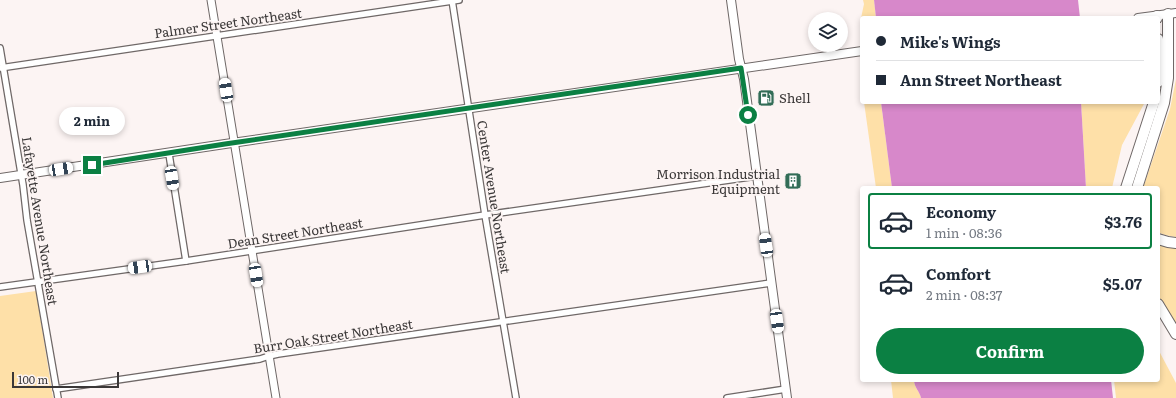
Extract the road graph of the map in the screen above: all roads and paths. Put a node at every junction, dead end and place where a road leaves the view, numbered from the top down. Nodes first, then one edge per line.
1 (211, 0) edge
2 (455, 0) edge
3 (731, 0) edge
4 (1172, 14) edge
5 (1160, 16) edge
6 (218, 36) junction
7 (0, 48) edge
8 (860, 51) edge
9 (2, 68) edge
10 (741, 68) junction
11 (1153, 104) edge
12 (469, 109) junction
13 (235, 143) junction
14 (168, 154) junction
15 (21, 175) junction
16 (757, 176) junction
17 (0, 178) edge
18 (1127, 186) edge
19 (1138, 186) edge
20 (485, 215) junction
21 (1160, 240) edge
22 (1176, 243) edge
23 (252, 250) junction
24 (186, 260) junction
25 (38, 281) junction
26 (771, 283) junction
27 (0, 287) edge
28 (1160, 307) edge
29 (503, 321) junction
30 (1176, 334) edge
31 (269, 356) junction
32 (56, 389) junction
33 (787, 394) edge
34 (58, 398) edge
35 (276, 398) edge
36 (516, 398) edge
37 (727, 398) edge

1 - 6 street
2 - 6 street, Palmer Street Northeast
2 - 12 street, Center Avenue Northeast
3 - 10 main road
4 - 5 main road
4 - 19 highway
6 - 9 street, Palmer Street Northeast
6 - 13 street
7 - 9 street, Lafayette Avenue Northeast
8 - 10 main road
9 - 15 street, Lafayette Avenue Northeast
10 - 12 main road
10 - 16 main road
11 - 18 highway
12 - 13 main road
12 - 20 street, Center Avenue Northeast
13 - 14 main road
13 - 23 street
14 - 15 main road
14 - 24 street
15 - 17 main road
15 - 25 street, Lafayette Avenue Northeast
16 - 20 street, Dean Street Northeast
16 - 26 main road
20 - 23 street, Dean Street Northeast
20 - 29 street, Center Avenue Northeast
21 - 22 highway
23 - 24 street, Dean Street Northeast
23 - 31 street
24 - 25 street, Dean Street Northeast
25 - 27 street, Dean Street Northeast
25 - 32 street, Lafayette Avenue Northeast
26 - 29 street, Burr Oak Street Northeast
26 - 33 main road
28 - 30 highway
29 - 31 street, Burr Oak Street Northeast
29 - 36 street, Center Avenue Northeast
31 - 32 street, Burr Oak Street Northeast
31 - 35 street
32 - 34 street, Lafayette Avenue Northeast
33 - 37 street

